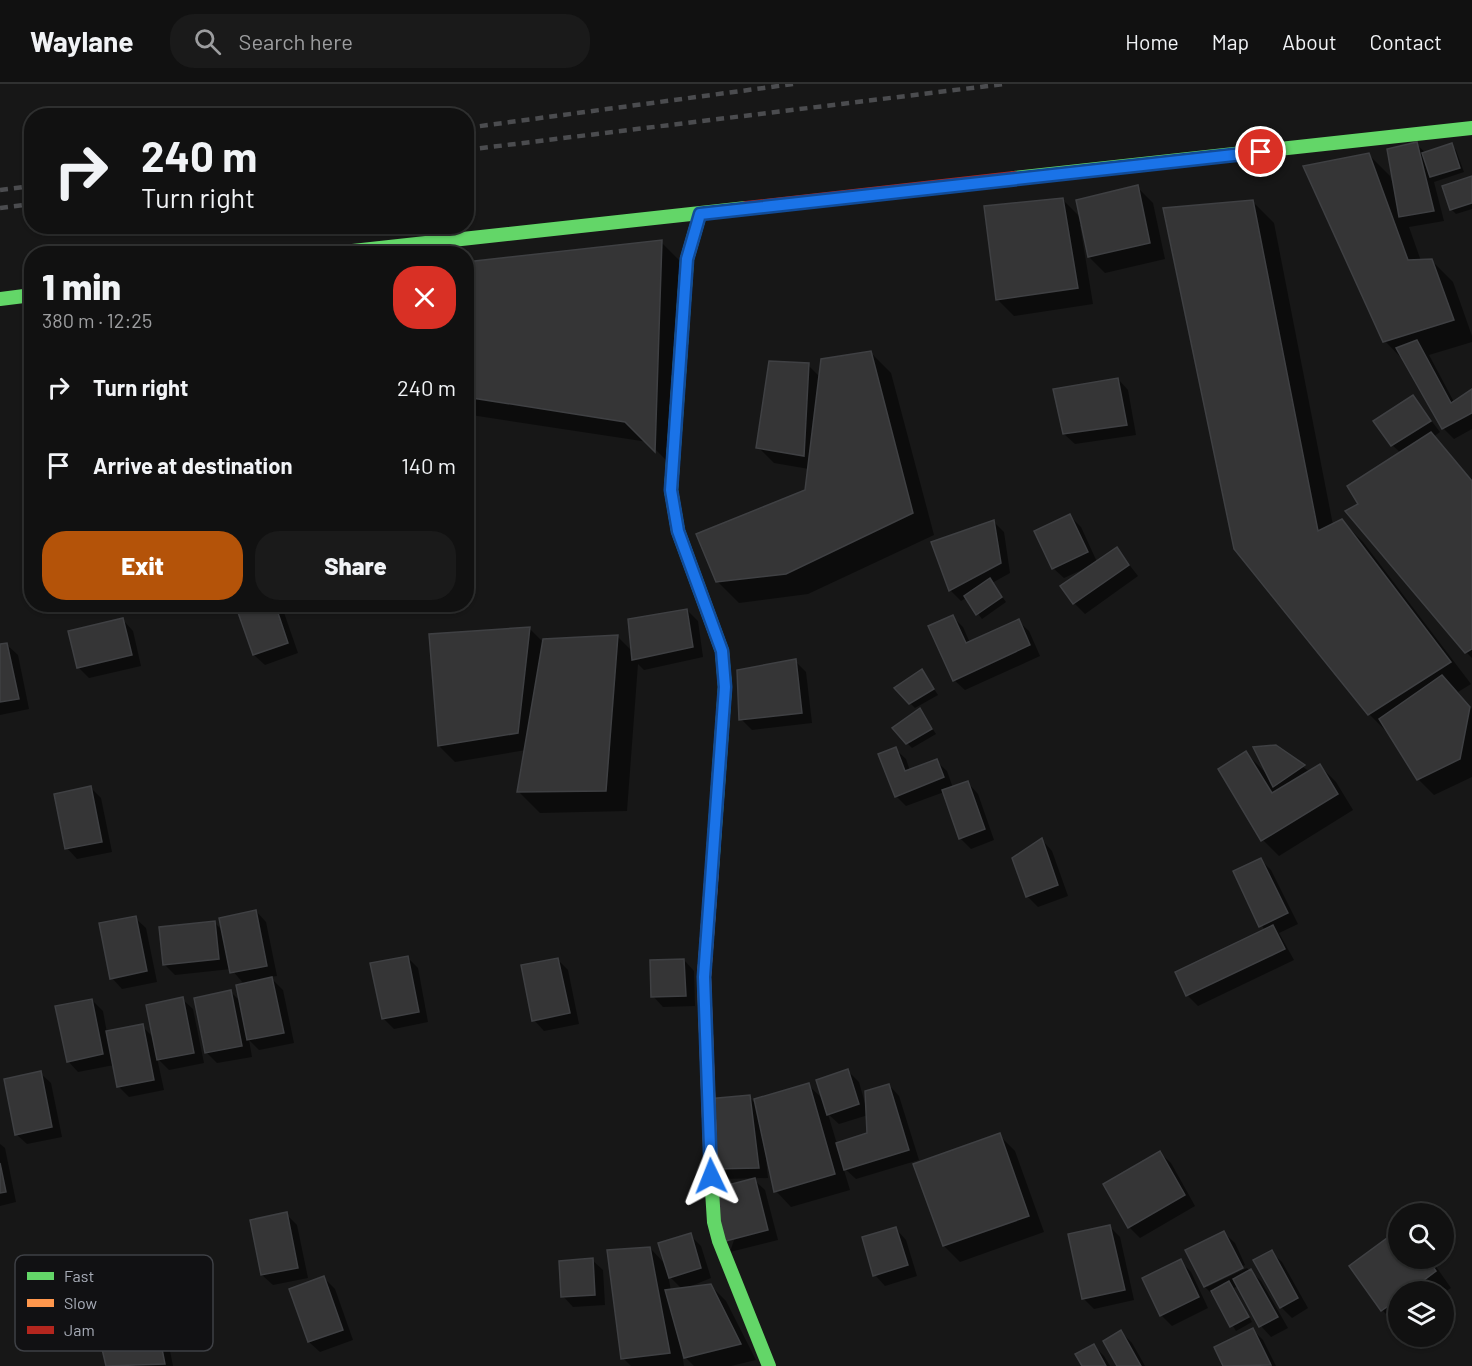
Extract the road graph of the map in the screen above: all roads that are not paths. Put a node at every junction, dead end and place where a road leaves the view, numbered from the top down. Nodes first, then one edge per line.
1 (1472, 128) edge
2 (700, 214) junction
3 (400, 246) edge
4 (24, 296) edge
5 (0, 299) edge
6 (770, 1366) edge

1 - 2 street
2 - 3 street
2 - 6 street
4 - 5 street

